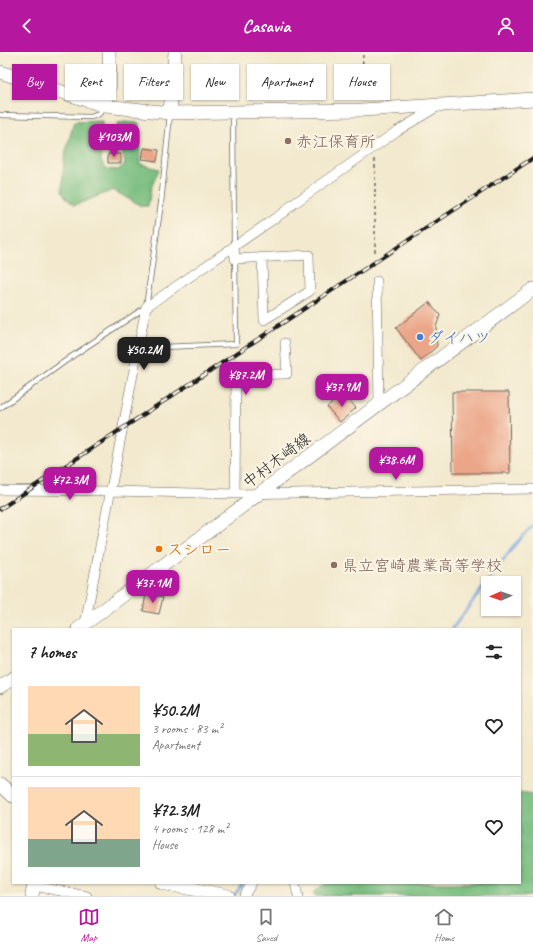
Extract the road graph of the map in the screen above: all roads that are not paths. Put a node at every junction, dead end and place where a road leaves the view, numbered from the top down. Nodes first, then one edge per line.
1 (108, 52) edge
2 (175, 52) edge
3 (0, 72) edge
4 (533, 99) edge
5 (105, 106) junction
6 (439, 106) junction
7 (233, 112) junction
8 (170, 113) junction
9 (0, 115) edge
10 (234, 247) junction
11 (262, 257) junction
12 (234, 259) junction
13 (377, 281) dead end
14 (533, 289) edge
15 (146, 307) junction
16 (285, 343) dead end
17 (138, 348) junction
18 (379, 404) junction
19 (0, 408) edge
20 (533, 489) edge
21 (0, 490) edge
22 (111, 491) junction
23 (235, 494) junction
24 (259, 494) junction
25 (82, 627) edge
26 (12, 679) edge
27 (0, 687) edge
28 (0, 784) edge
29 (12, 795) edge
30 (164, 884) edge
31 (251, 884) edge
32 (296, 884) edge
33 (33, 888) edge
34 (180, 891) edge
35 (87, 896) edge
36 (228, 896) edge
37 (244, 896) edge
38 (298, 896) edge

1 - 5 main road
2 - 8 main road
3 - 5 main road
4 - 6 main road
5 - 8 main road
5 - 9 lane
6 - 7 main road
6 - 10 street
7 - 8 main road
7 - 10 lane
8 - 15 lane
10 - 12 street
10 - 15 street
11 - 11 street
11 - 12 street
12 - 17 lane
13 - 18 street
14 - 18 main road, 中村木崎線
15 - 17 street
15 - 19 lane
16 - 23 street
17 - 22 street
18 - 24 main road, 中村木崎線
20 - 24 street
21 - 22 street
22 - 23 street
22 - 25 street
23 - 24 street
24 - 25 main road, 中村木崎線
26 - 27 main road
28 - 29 main road
30 - 34 main road
31 - 37 street
32 - 38 street
33 - 35 street
34 - 36 main road

